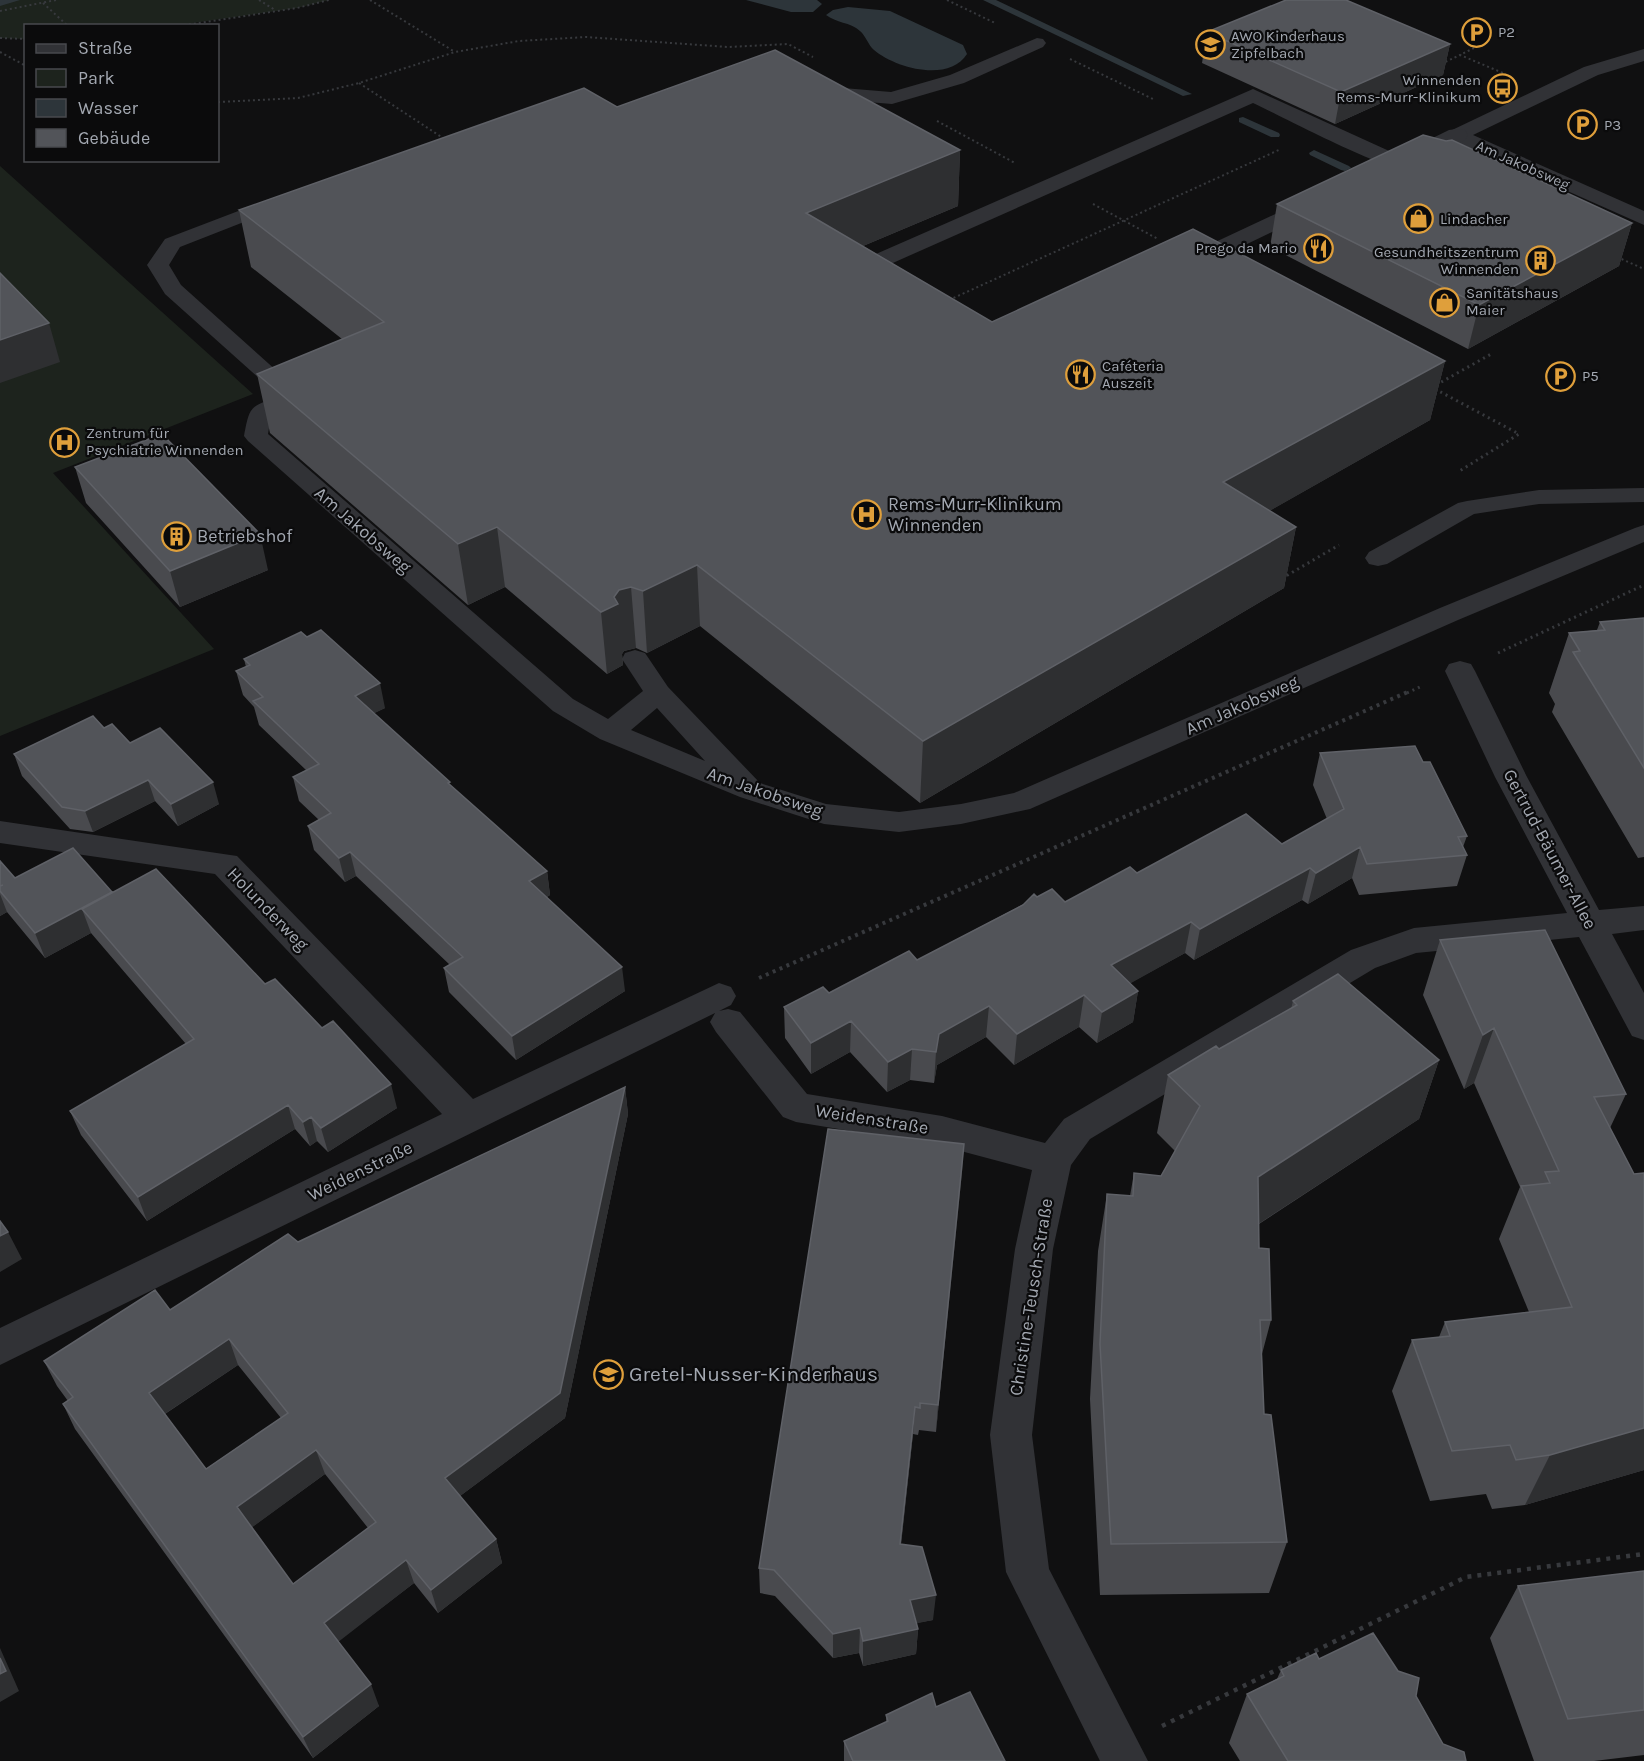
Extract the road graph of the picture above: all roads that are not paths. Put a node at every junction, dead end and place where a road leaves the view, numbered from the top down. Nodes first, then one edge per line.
1 (1037, 43) dead end
2 (1644, 55) edge
3 (801, 91) edge
4 (1457, 135) junction
5 (1398, 163) junction
6 (1437, 174) edge
7 (1369, 176) edge
8 (1331, 195) edge
9 (292, 197) edge
10 (1644, 219) edge
11 (1163, 275) edge
12 (918, 314) edge
13 (1644, 495) edge
14 (1644, 533) edge
15 (1378, 558) dead end
16 (635, 659) dead end
17 (1460, 671) road end
18 (658, 693) junction
19 (609, 732) junction
20 (750, 790) junction
21 (0, 832) edge
22 (1644, 918) edge
23 (1590, 924) junction
24 (1644, 1026) edge
25 (468, 1118) junction
26 (1053, 1160) junction
27 (0, 1347) edge
28 (1121, 1754) edge

1 - 3 lane
2 - 4 lane, Am Jakobsweg
4 - 5 street
4 - 10 lane, Am Jakobsweg
5 - 6 street
5 - 7 street
5 - 12 street
8 - 11 street
9 - 19 lane, Am Jakobsweg
13 - 15 lane
14 - 20 lane, Am Jakobsweg
16 - 18 lane
17 - 23 street, Gertrud-Bäumer-Allee
18 - 19 lane
18 - 20 lane
19 - 20 lane, Am Jakobsweg
21 - 25 street, Holunderweg
22 - 23 street, Christine-Teusch-Straße
23 - 24 street, Gertrud-Bäumer-Allee
23 - 26 street, Christine-Teusch-Straße
25 - 26 street, Weidenstraße
25 - 27 street, Weidenstraße
26 - 28 street, Christine-Teusch-Straße

